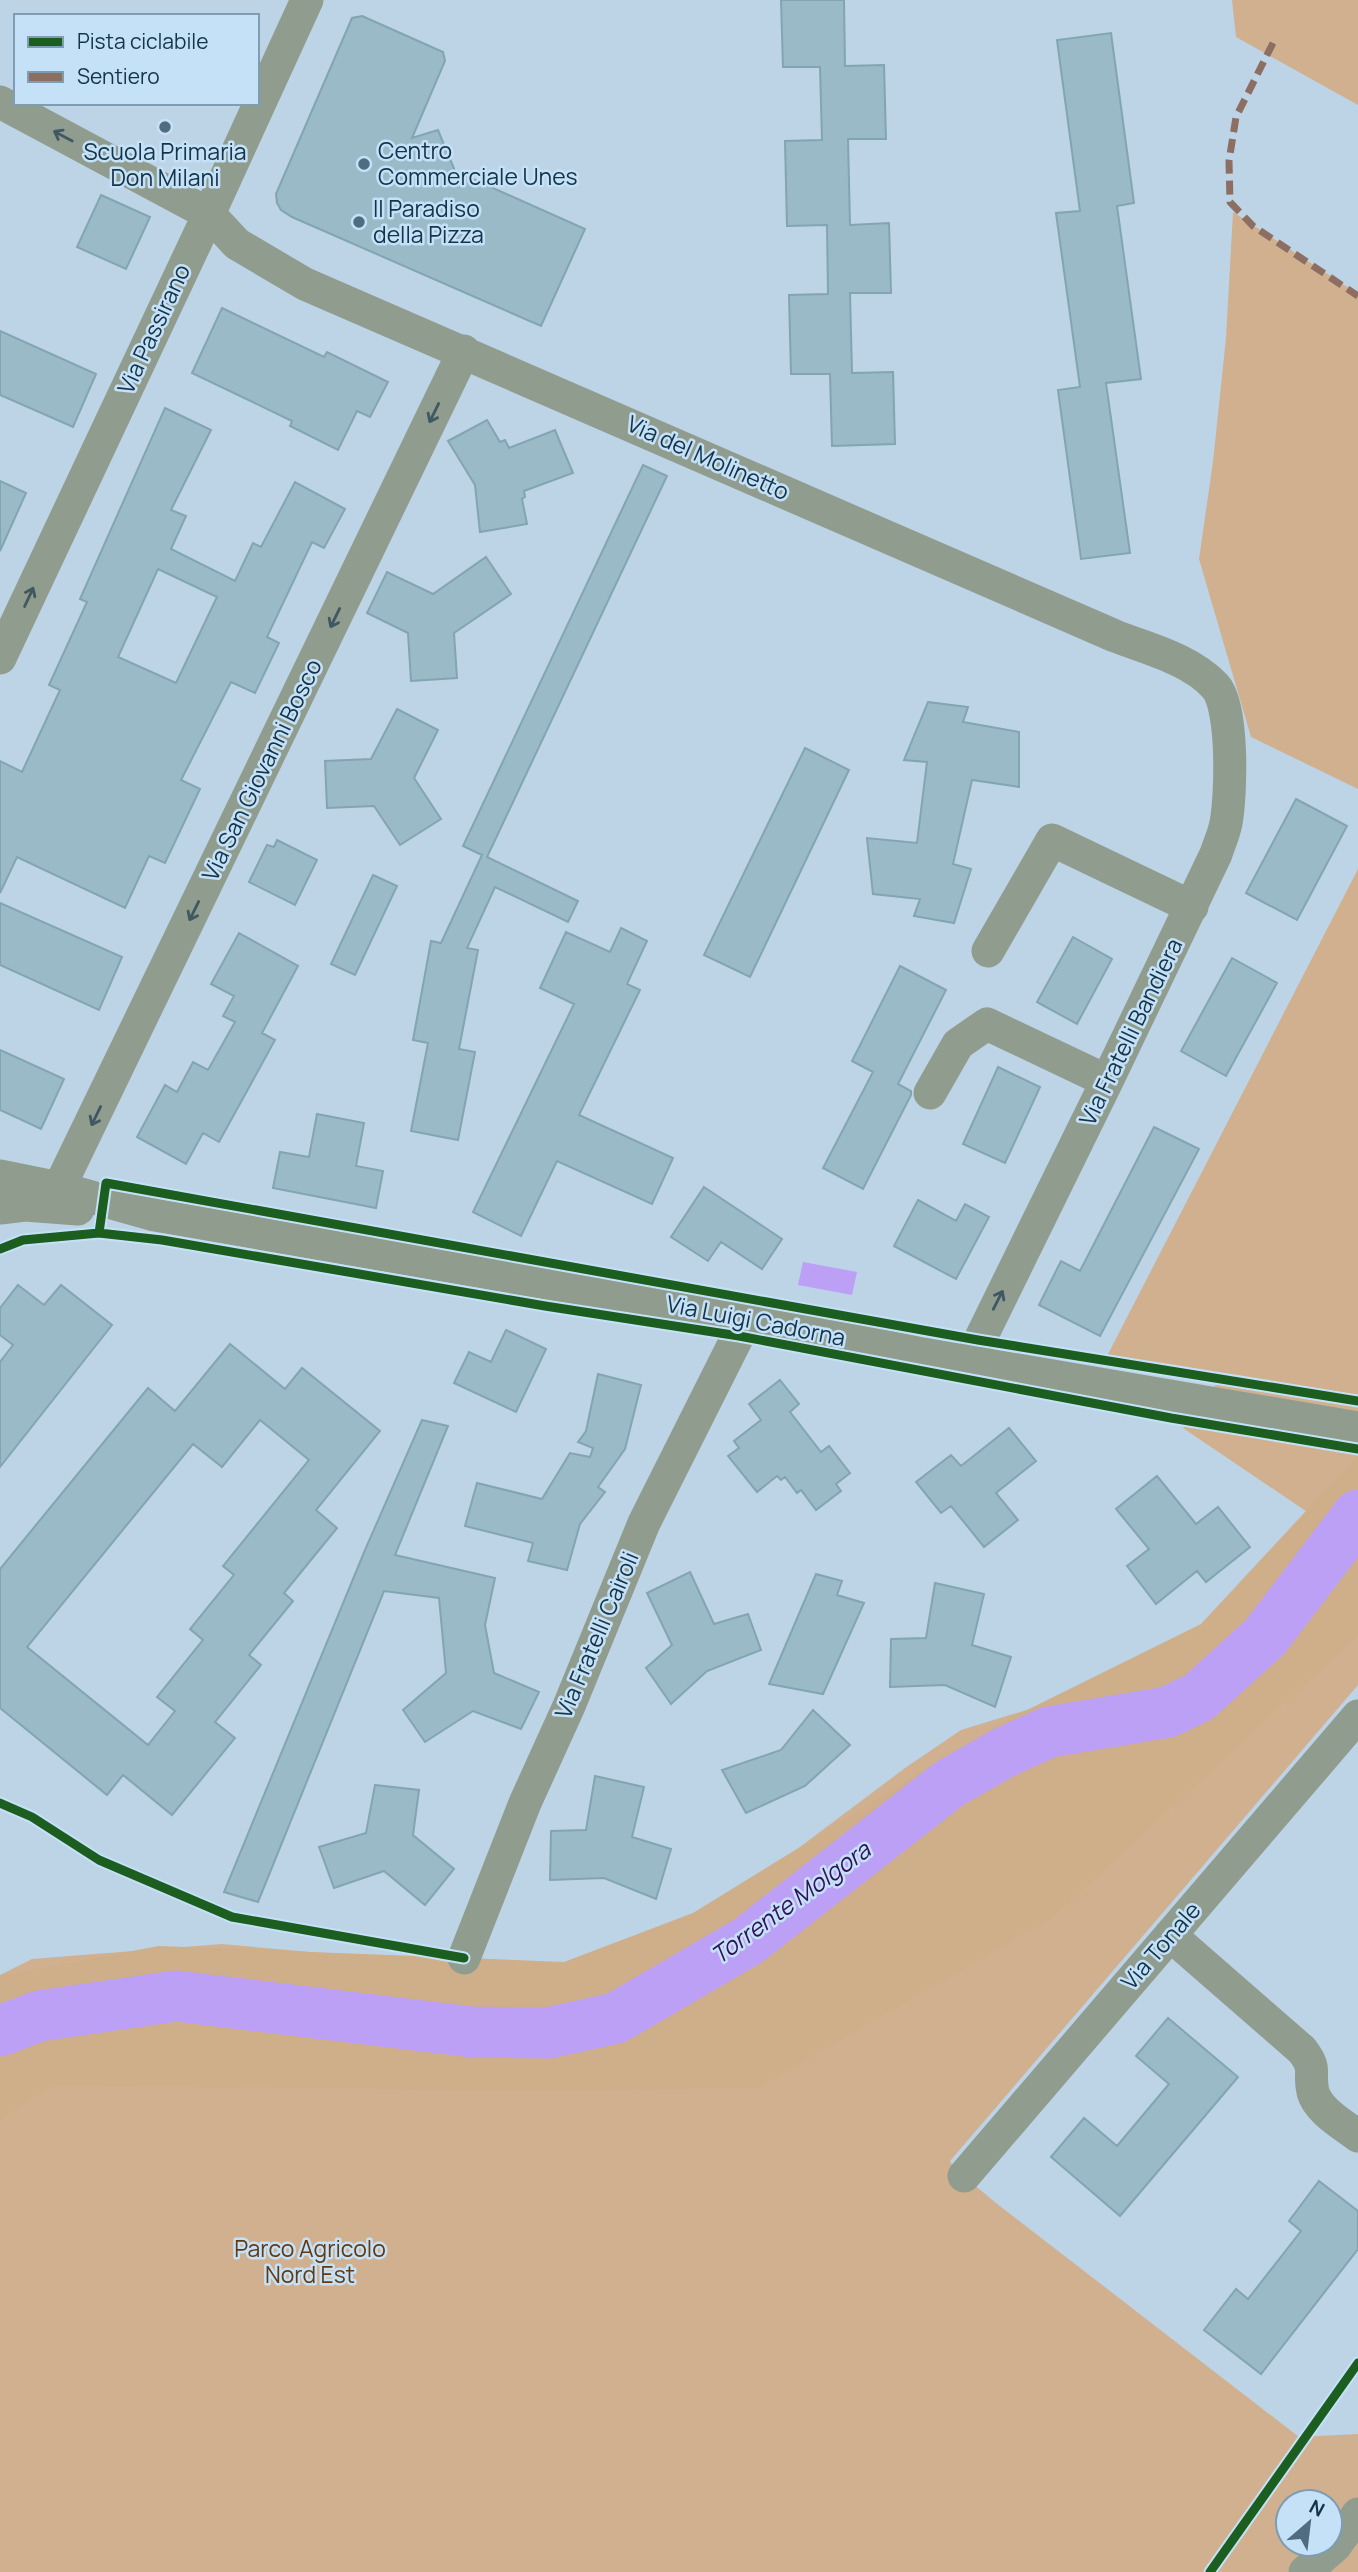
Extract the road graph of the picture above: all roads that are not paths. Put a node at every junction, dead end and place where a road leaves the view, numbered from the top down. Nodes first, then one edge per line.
1 (307, 0) edge
2 (0, 102) edge
3 (259, 105) edge
4 (259, 105) edge
5 (209, 214) junction
6 (464, 351) junction
7 (0, 658) edge
8 (1217, 688) joint
9 (1192, 907) junction
10 (988, 951) dead end
11 (1107, 1081) junction
12 (930, 1093) dead end
13 (0, 1176) edge
14 (60, 1188) junction
15 (0, 1208) edge
16 (155, 1215) junction
17 (747, 1318) junction
18 (968, 1362) junction
19 (1358, 1427) edge
20 (1358, 1716) edge
21 (1170, 1935) junction
22 (464, 1958) dead end
23 (1358, 2136) edge
24 (964, 2176) dead end
25 (1358, 2514) edge
26 (1305, 2572) edge

1 - 4 street, Via Passirano
5 -> 2 street, Via del Molinetto
3 - 5 street, Via Passirano
5 - 6 street, Via del Molinetto
7 -> 5 street, Via Passirano
6 - 8 street, Via del Molinetto
6 -> 14 street, Via San Giovanni Bosco
8 - 9 street, Via Fratelli Bandiera
9 - 10 street
9 - 11 street, Via Fratelli Bandiera
11 - 12 street
18 -> 11 street, Via Fratelli Bandiera
13 - 14 street, Via Luigi Cadorna
14 - 16 street, Via Luigi Cadorna
15 - 16 street, Via Luigi Cadorna
16 - 17 street, Via Luigi Cadorna
17 - 18 street, Via Luigi Cadorna
17 - 22 street, Via Fratelli Cairoli
18 - 19 street, Via Luigi Cadorna
20 - 21 street, Via Tonale
21 - 23 street
21 - 24 street, Via Tonale
25 - 26 street

